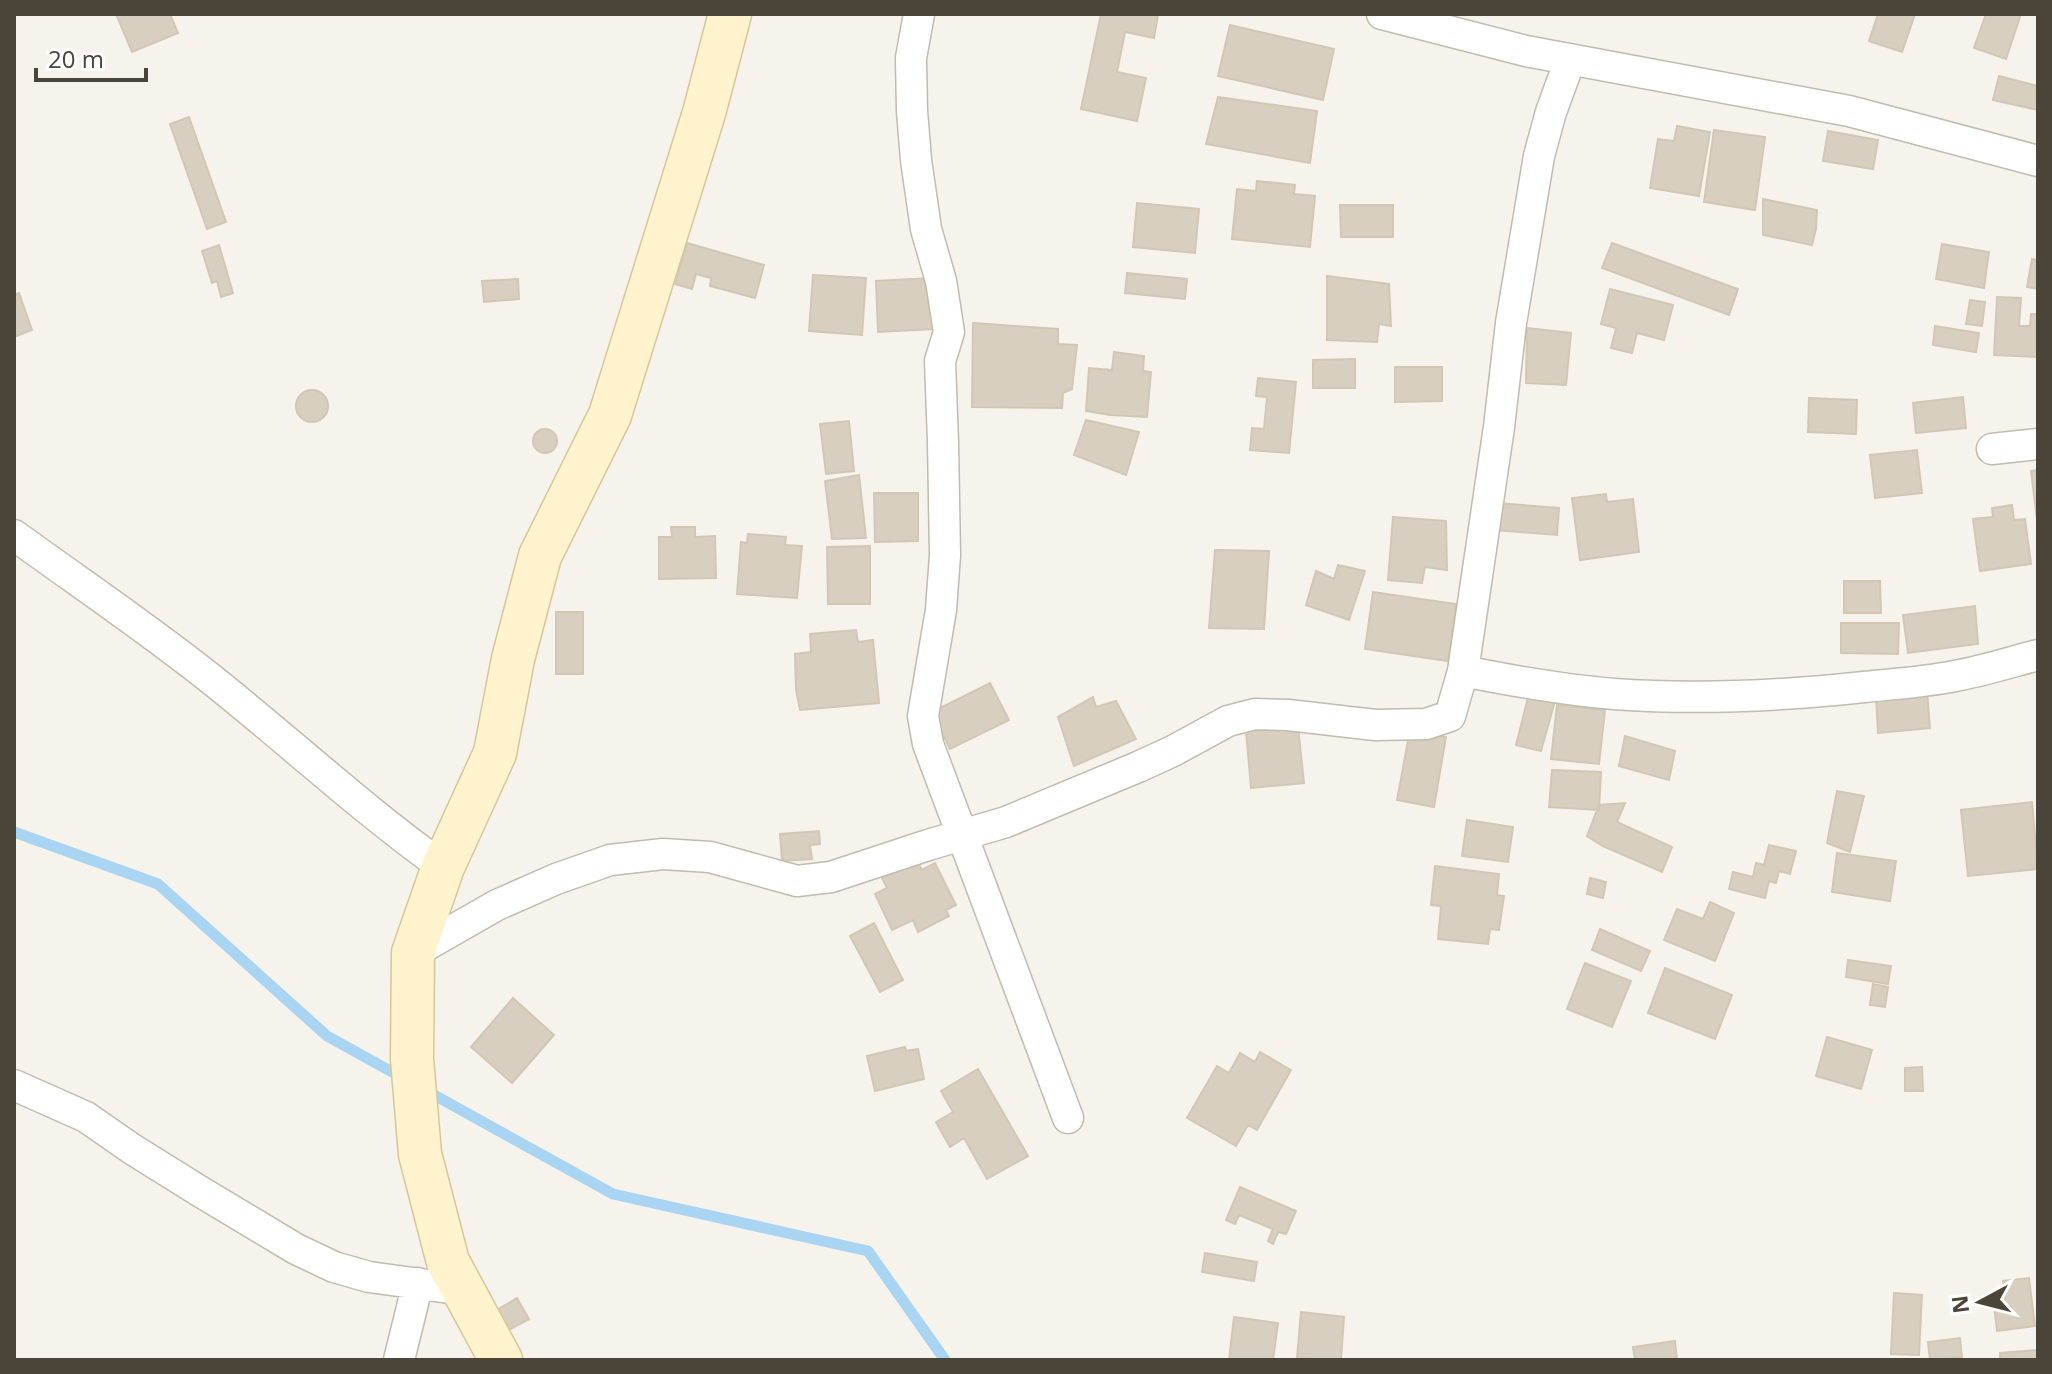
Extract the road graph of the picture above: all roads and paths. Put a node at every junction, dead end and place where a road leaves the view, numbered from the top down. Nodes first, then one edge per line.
1 (730, 14) edge
2 (919, 14) edge
3 (1382, 14) edge
4 (1570, 60) junction
5 (2038, 161) edge
6 (2038, 444) edge
7 (1992, 449) dead end
8 (14, 535) edge
9 (2038, 655) edge
10 (1463, 671) junction
11 (962, 834) junction
12 (443, 867) junction
13 (413, 953) junction
14 (14, 1085) edge
15 (1068, 1118) dead end
16 (418, 1283) junction
17 (464, 1290) junction
18 (399, 1360) edge
19 (501, 1360) edge

1 - 12 street
2 - 11 street
3 - 4 street
4 - 5 street
4 - 10 street
6 - 7 street
8 - 12 street
9 - 10 street
10 - 11 street
11 - 13 street
11 - 15 street
12 - 13 street
13 - 17 street
14 - 16 street
16 - 17 street
16 - 18 street
17 - 19 street

